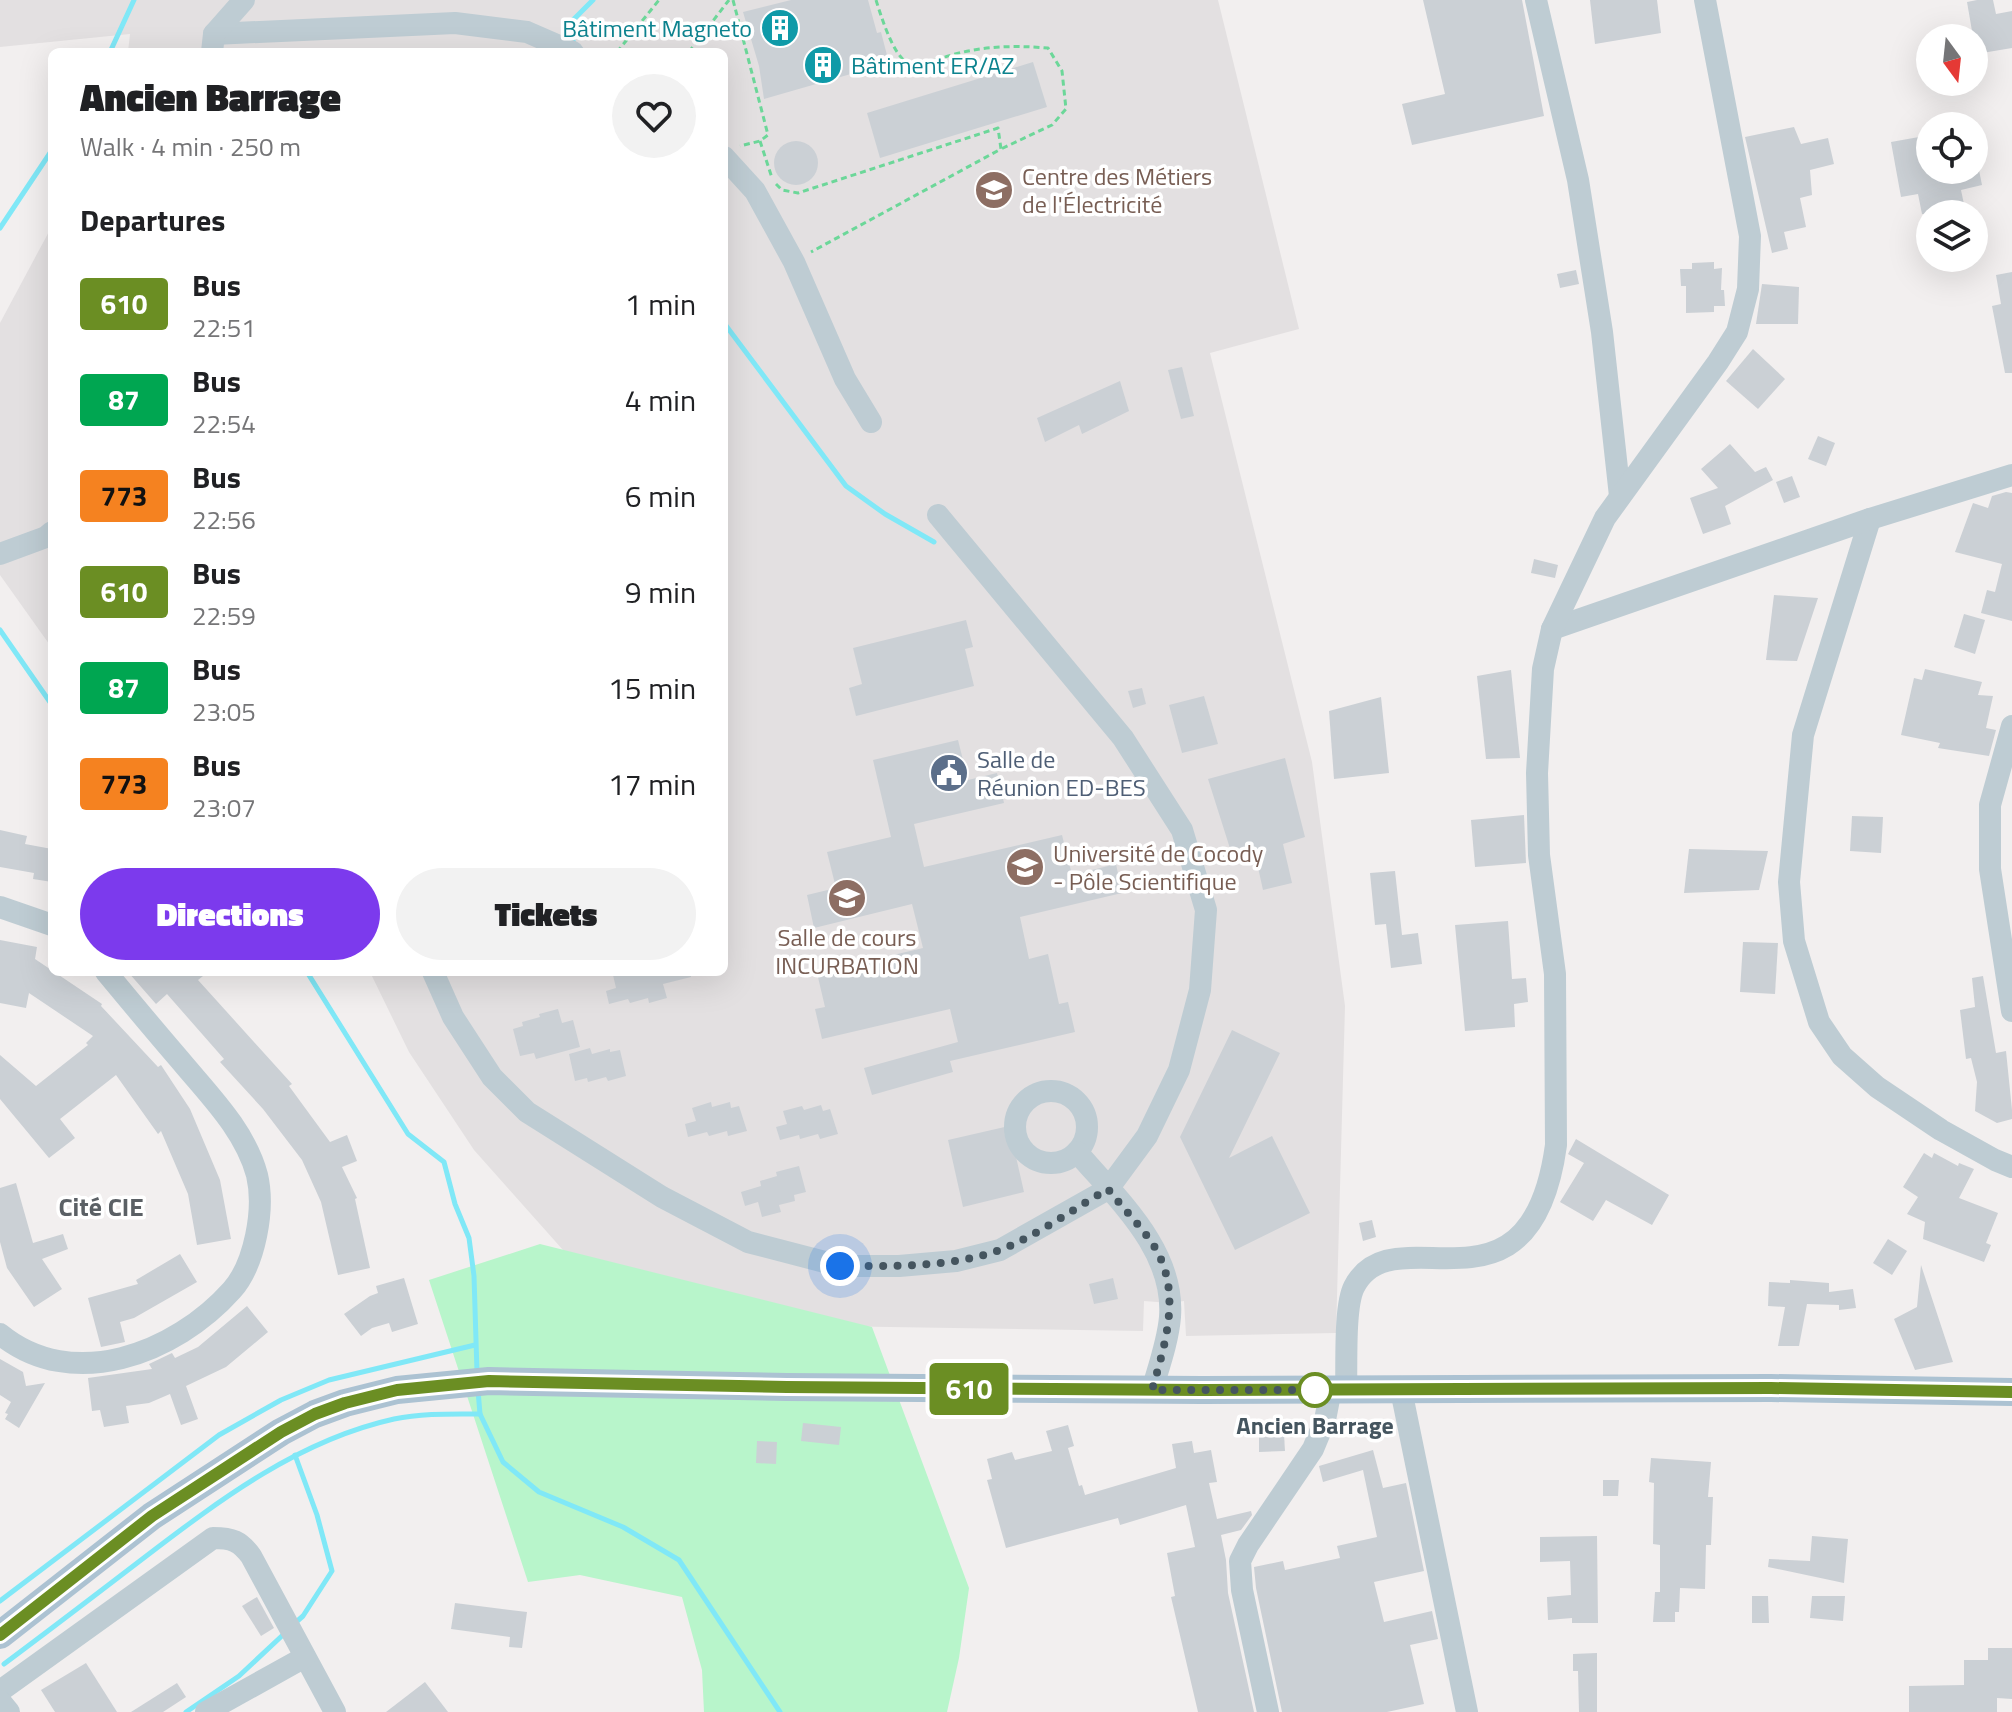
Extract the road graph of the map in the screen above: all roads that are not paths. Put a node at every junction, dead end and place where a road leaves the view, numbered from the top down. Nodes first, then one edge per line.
1 (244, 0) edge
2 (1536, 0) edge
3 (1705, 0) edge
4 (213, 43) edge
5 (564, 48) edge
6 (728, 161) edge
7 (871, 422) dead end
8 (2012, 475) edge
9 (1620, 496) junction
10 (938, 515) dead end
11 (1870, 519) junction
12 (48, 539) edge
13 (0, 554) edge
14 (1552, 629) junction
15 (2012, 726) edge
16 (2003, 893) edge
17 (0, 907) edge
18 (48, 923) edge
19 (109, 976) edge
20 (435, 976) edge
21 (2012, 1011) edge
22 (1077, 1152) dead end
23 (2012, 1167) edge
24 (1108, 1189) junction
25 (0, 1334) edge
26 (1152, 1390) junction
27 (1339, 1390) junction
28 (1401, 1390) junction
29 (2012, 1392) edge
30 (0, 1635) edge
31 (305, 1657) junction
32 (0, 1691) edge
33 (0, 1701) edge
34 (9, 1712) edge
35 (206, 1712) edge
36 (335, 1712) edge
37 (1268, 1712) edge
38 (1467, 1712) edge

1 - 4 street
2 - 9 street
3 - 9 street
4 - 5 street
6 - 7 street
8 - 11 street
9 - 14 street
10 - 24 street
11 - 14 street
11 - 23 street
12 - 13 street
14 - 27 street
15 - 16 street
16 - 21 street
17 - 18 street
19 - 25 street
20 - 24 street
22 - 24 street
24 - 26 street
26 - 27 main road
26 - 30 main road
27 - 28 main road
27 - 37 street
28 - 29 main road
28 - 38 street
31 - 32 street
31 - 35 street
31 - 36 street
33 - 34 street

